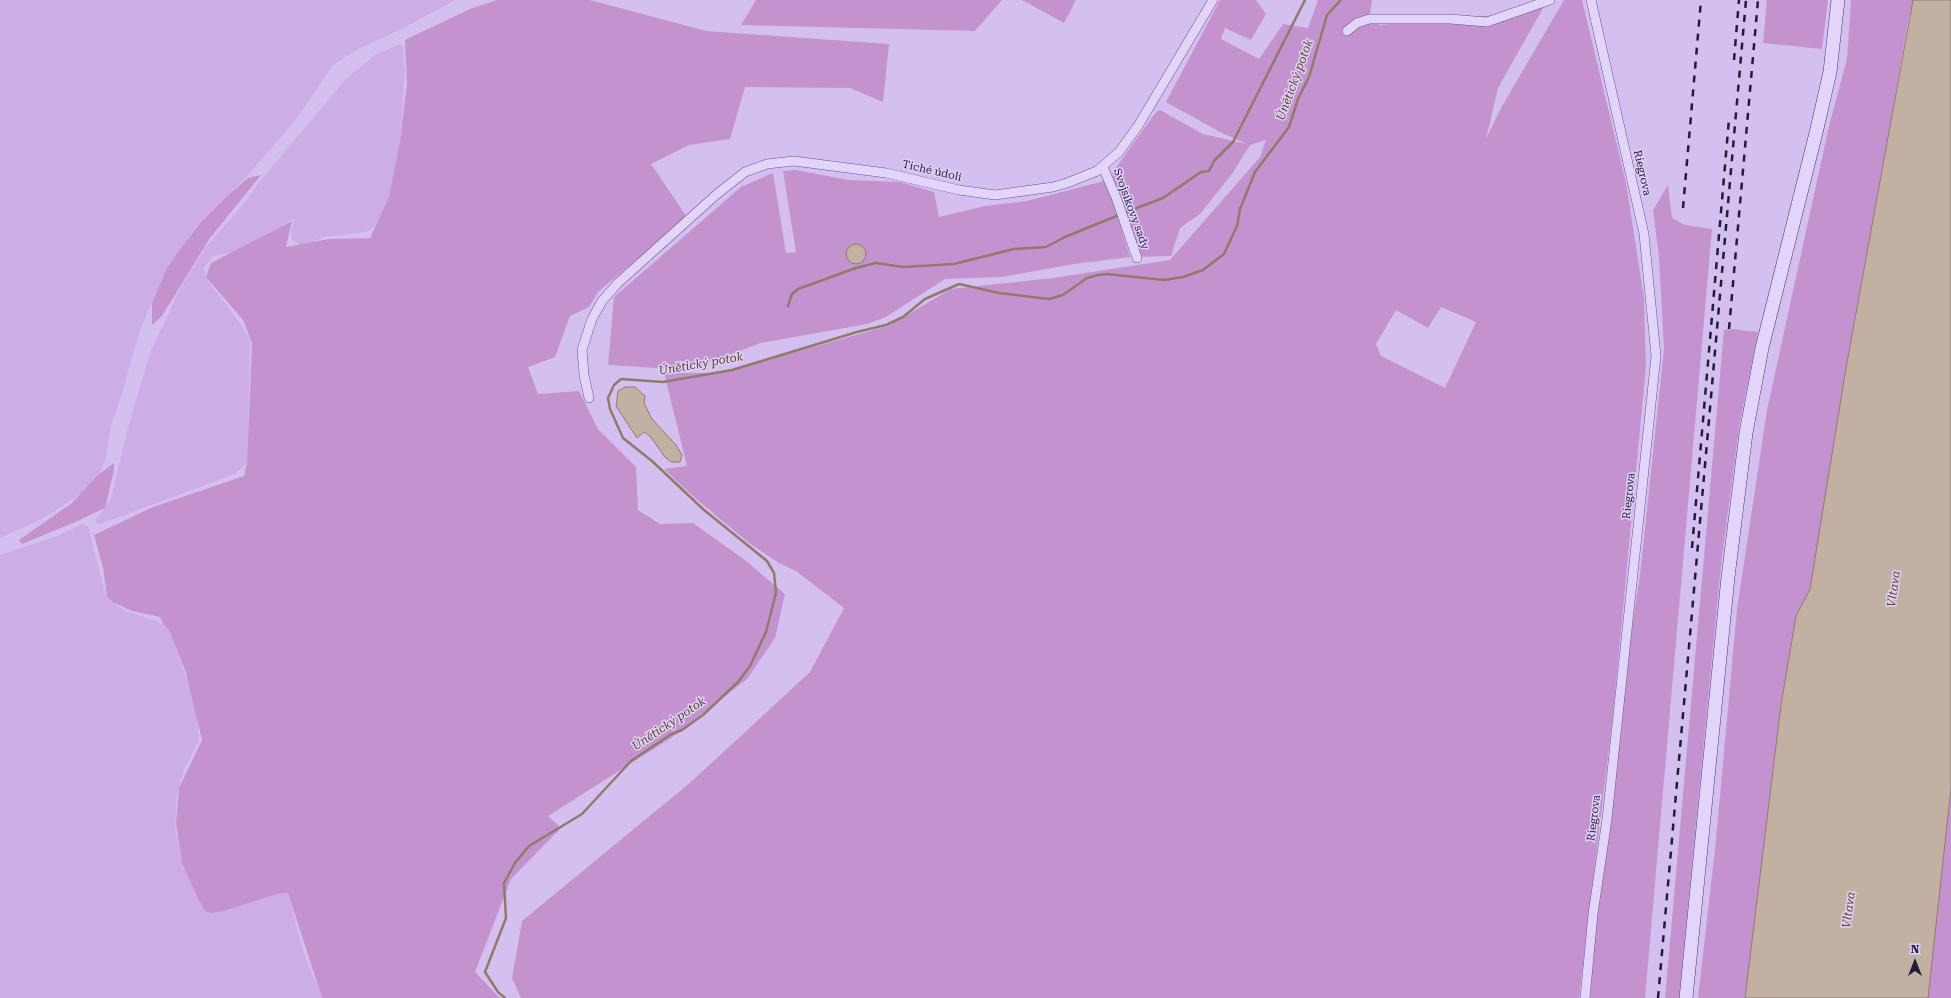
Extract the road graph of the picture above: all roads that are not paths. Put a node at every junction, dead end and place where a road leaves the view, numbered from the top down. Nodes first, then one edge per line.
1 (1213, 0) edge
2 (1550, 0) edge
3 (1591, 0) edge
4 (1838, 0) edge
5 (1347, 31) dead end
6 (1103, 167) junction
7 (1137, 258) dead end
8 (589, 398) dead end
9 (1585, 998) edge
10 (1686, 998) edge

1 - 6 street, Tiché údolí
2 - 5 street
3 - 9 street, Riegrova
4 - 10 main road
6 - 7 street, Svojsíkovy sady
6 - 8 street, Tiché údolí

